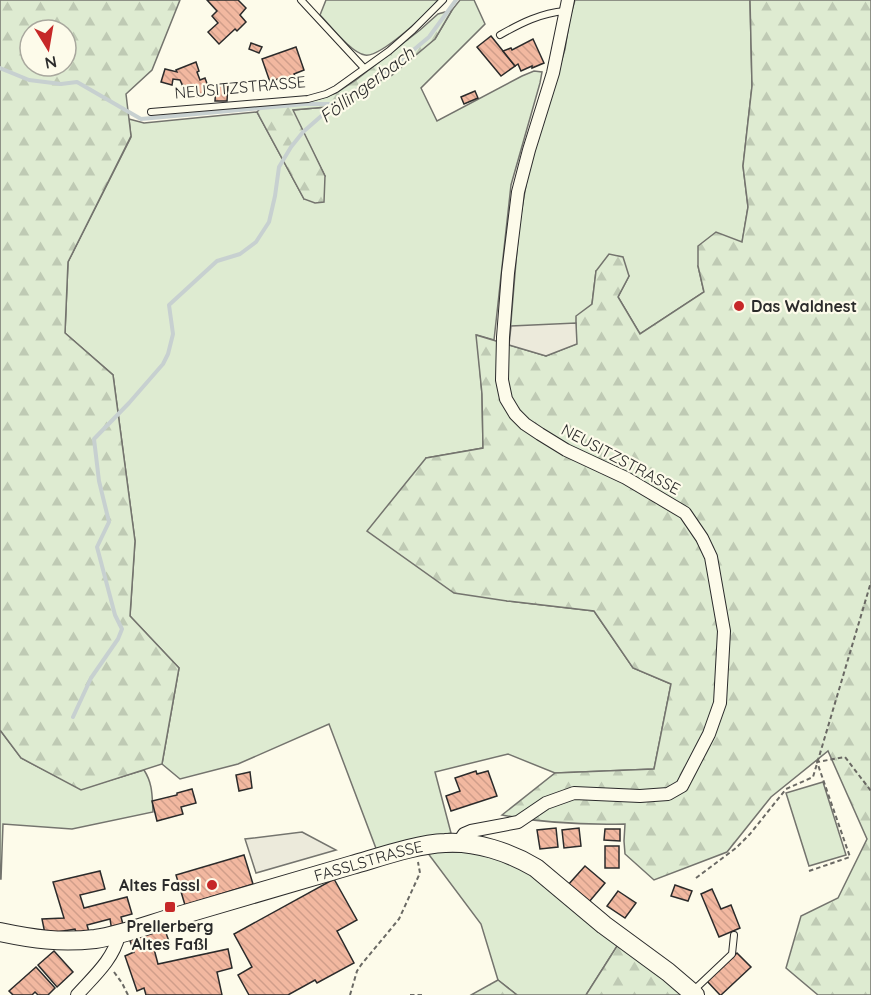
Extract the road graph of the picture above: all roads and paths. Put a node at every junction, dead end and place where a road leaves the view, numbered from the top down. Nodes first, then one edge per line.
1 (301, 0) edge
2 (442, 0) edge
3 (567, 5) edge
4 (500, 35) dead end
5 (364, 68) junction
6 (151, 112) dead end
7 (871, 582) edge
8 (817, 762) junction
9 (871, 791) edge
10 (458, 843) junction
11 (415, 848) junction
12 (809, 871) dead end
13 (696, 878) dead end
14 (0, 932) edge
15 (118, 934) junction
16 (734, 935) dead end
17 (106, 963) junction
18 (693, 994) edge
19 (77, 995) edge
20 (128, 995) edge
21 (350, 995) edge
22 (410, 995) edge
23 (425, 995) edge

1 - 5 lane
2 - 5 lane, NEUSITZSTRASSE
3 - 4 lane
3 - 10 street, NEUSITZSTRASSE
5 - 6 lane, NEUSITZSTRASSE
7 - 8 path
8 - 9 path
8 - 12 path
8 - 13 path
10 - 11 street, FASSLSTRASSE
10 - 18 street, FASSLSTRASSE
11 - 15 street, FASSLSTRASSE
11 - 21 path
14 - 15 street, FASSLSTRASSE
15 - 17 street
16 - 18 lane
17 - 19 street
17 - 20 path
22 - 23 path

